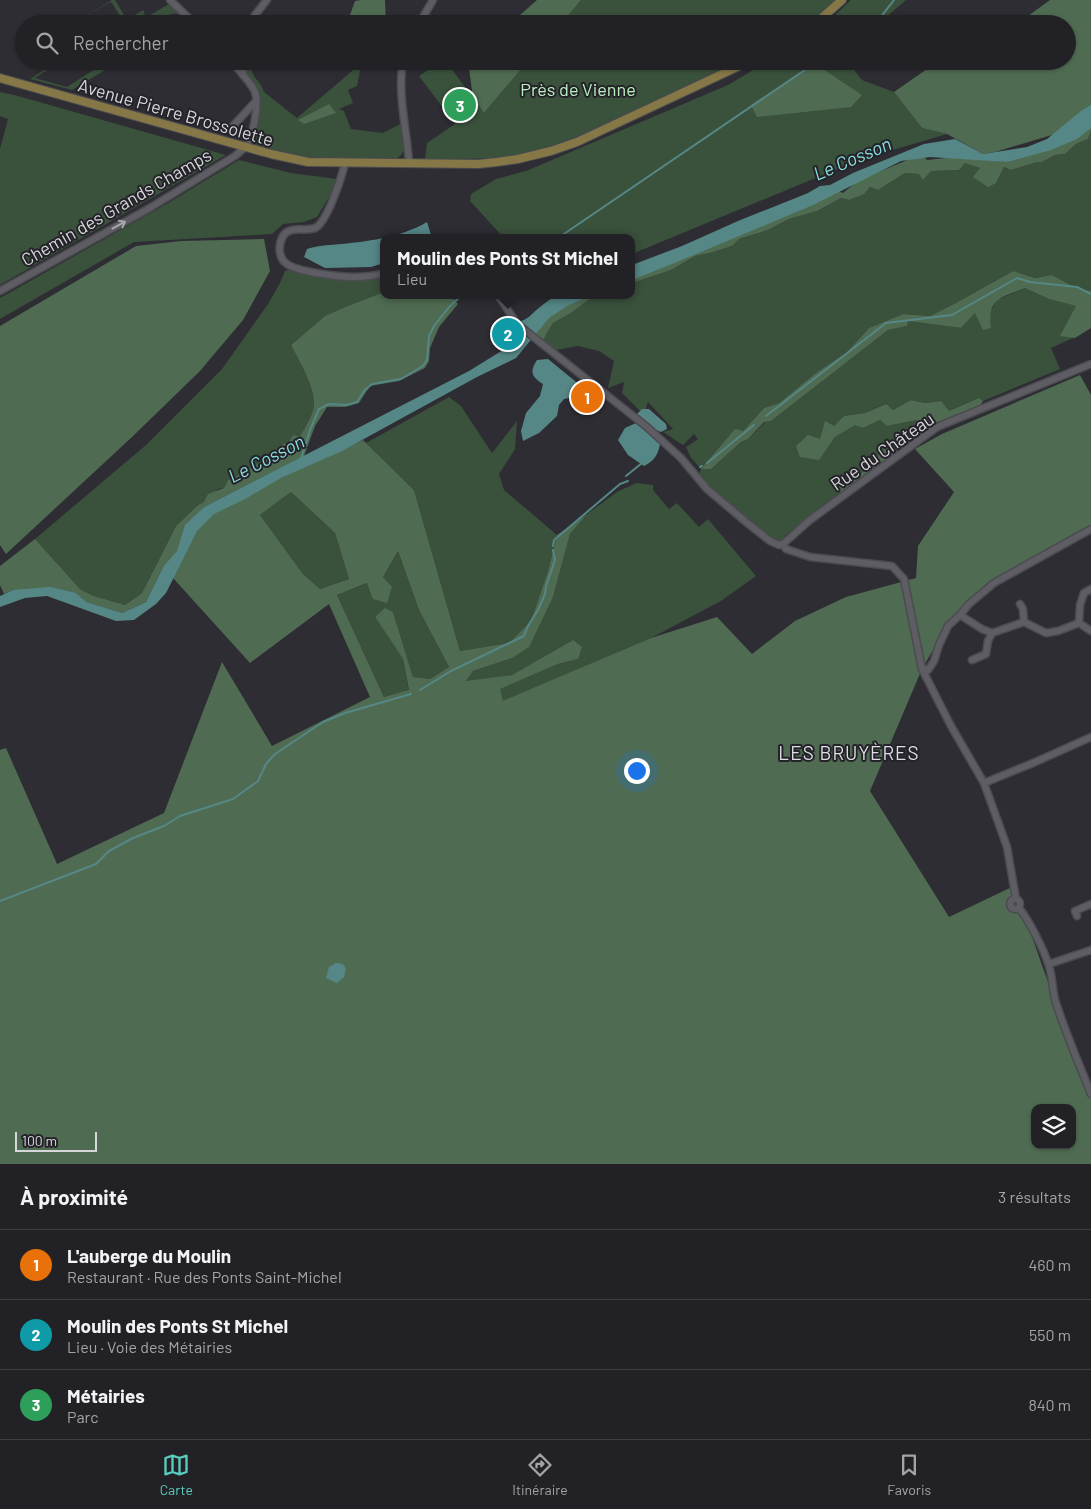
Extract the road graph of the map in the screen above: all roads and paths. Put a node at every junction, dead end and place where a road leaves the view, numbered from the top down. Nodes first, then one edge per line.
1 (170, 0) edge
2 (267, 0) edge
3 (433, 0) edge
4 (842, 0) edge
5 (185, 15) edge
6 (255, 15) edge
7 (424, 15) edge
8 (825, 15) edge
9 (239, 70) edge
10 (243, 70) edge
11 (402, 70) edge
12 (731, 70) edge
13 (243, 75) junction
14 (0, 78) edge
15 (256, 101) junction
16 (232, 127) dead end
17 (245, 147) junction
18 (345, 163) junction
19 (409, 163) junction
20 (380, 274) edge
21 (0, 291) edge
22 (501, 299) edge
23 (1091, 364) edge
24 (1091, 529) edge
25 (783, 544) junction
26 (1091, 589) edge
27 (1020, 604) dead end
28 (960, 615) junction
29 (1024, 622) junction
30 (1079, 623) junction
31 (1091, 631) edge
32 (992, 633) junction
33 (972, 660) dead end
34 (922, 670) junction
35 (1091, 737) edge
36 (984, 783) junction
37 (1091, 904) edge
38 (1076, 916) dead end
39 (1091, 950) edge
40 (1049, 964) junction
41 (1091, 1094) edge

1 - 5 street
2 - 6 street
3 - 7 street
4 - 8 main road
9 - 13 street
10 - 13 street
11 - 19 street
12 - 19 main road, Avenue Pierre Brossolette
13 - 15 street
14 - 17 main road, Avenue Pierre Brossolette
15 - 16 street
15 - 17 street
17 - 18 main road, Avenue Pierre Brossolette
21 -> 17 street, Chemin des Grands Champs
18 - 19 main road, Avenue Pierre Brossolette
18 - 20 street
22 - 25 street
23 - 25 street, Rue du Château
24 - 28 street
25 - 34 street
26 - 30 street
27 - 29 street
28 - 32 street
28 - 34 street
29 - 30 street
29 - 32 street
30 - 31 street
32 - 33 street
34 - 36 street
35 - 36 street
36 - 40 street
37 - 38 street
39 - 40 street
40 - 41 street

